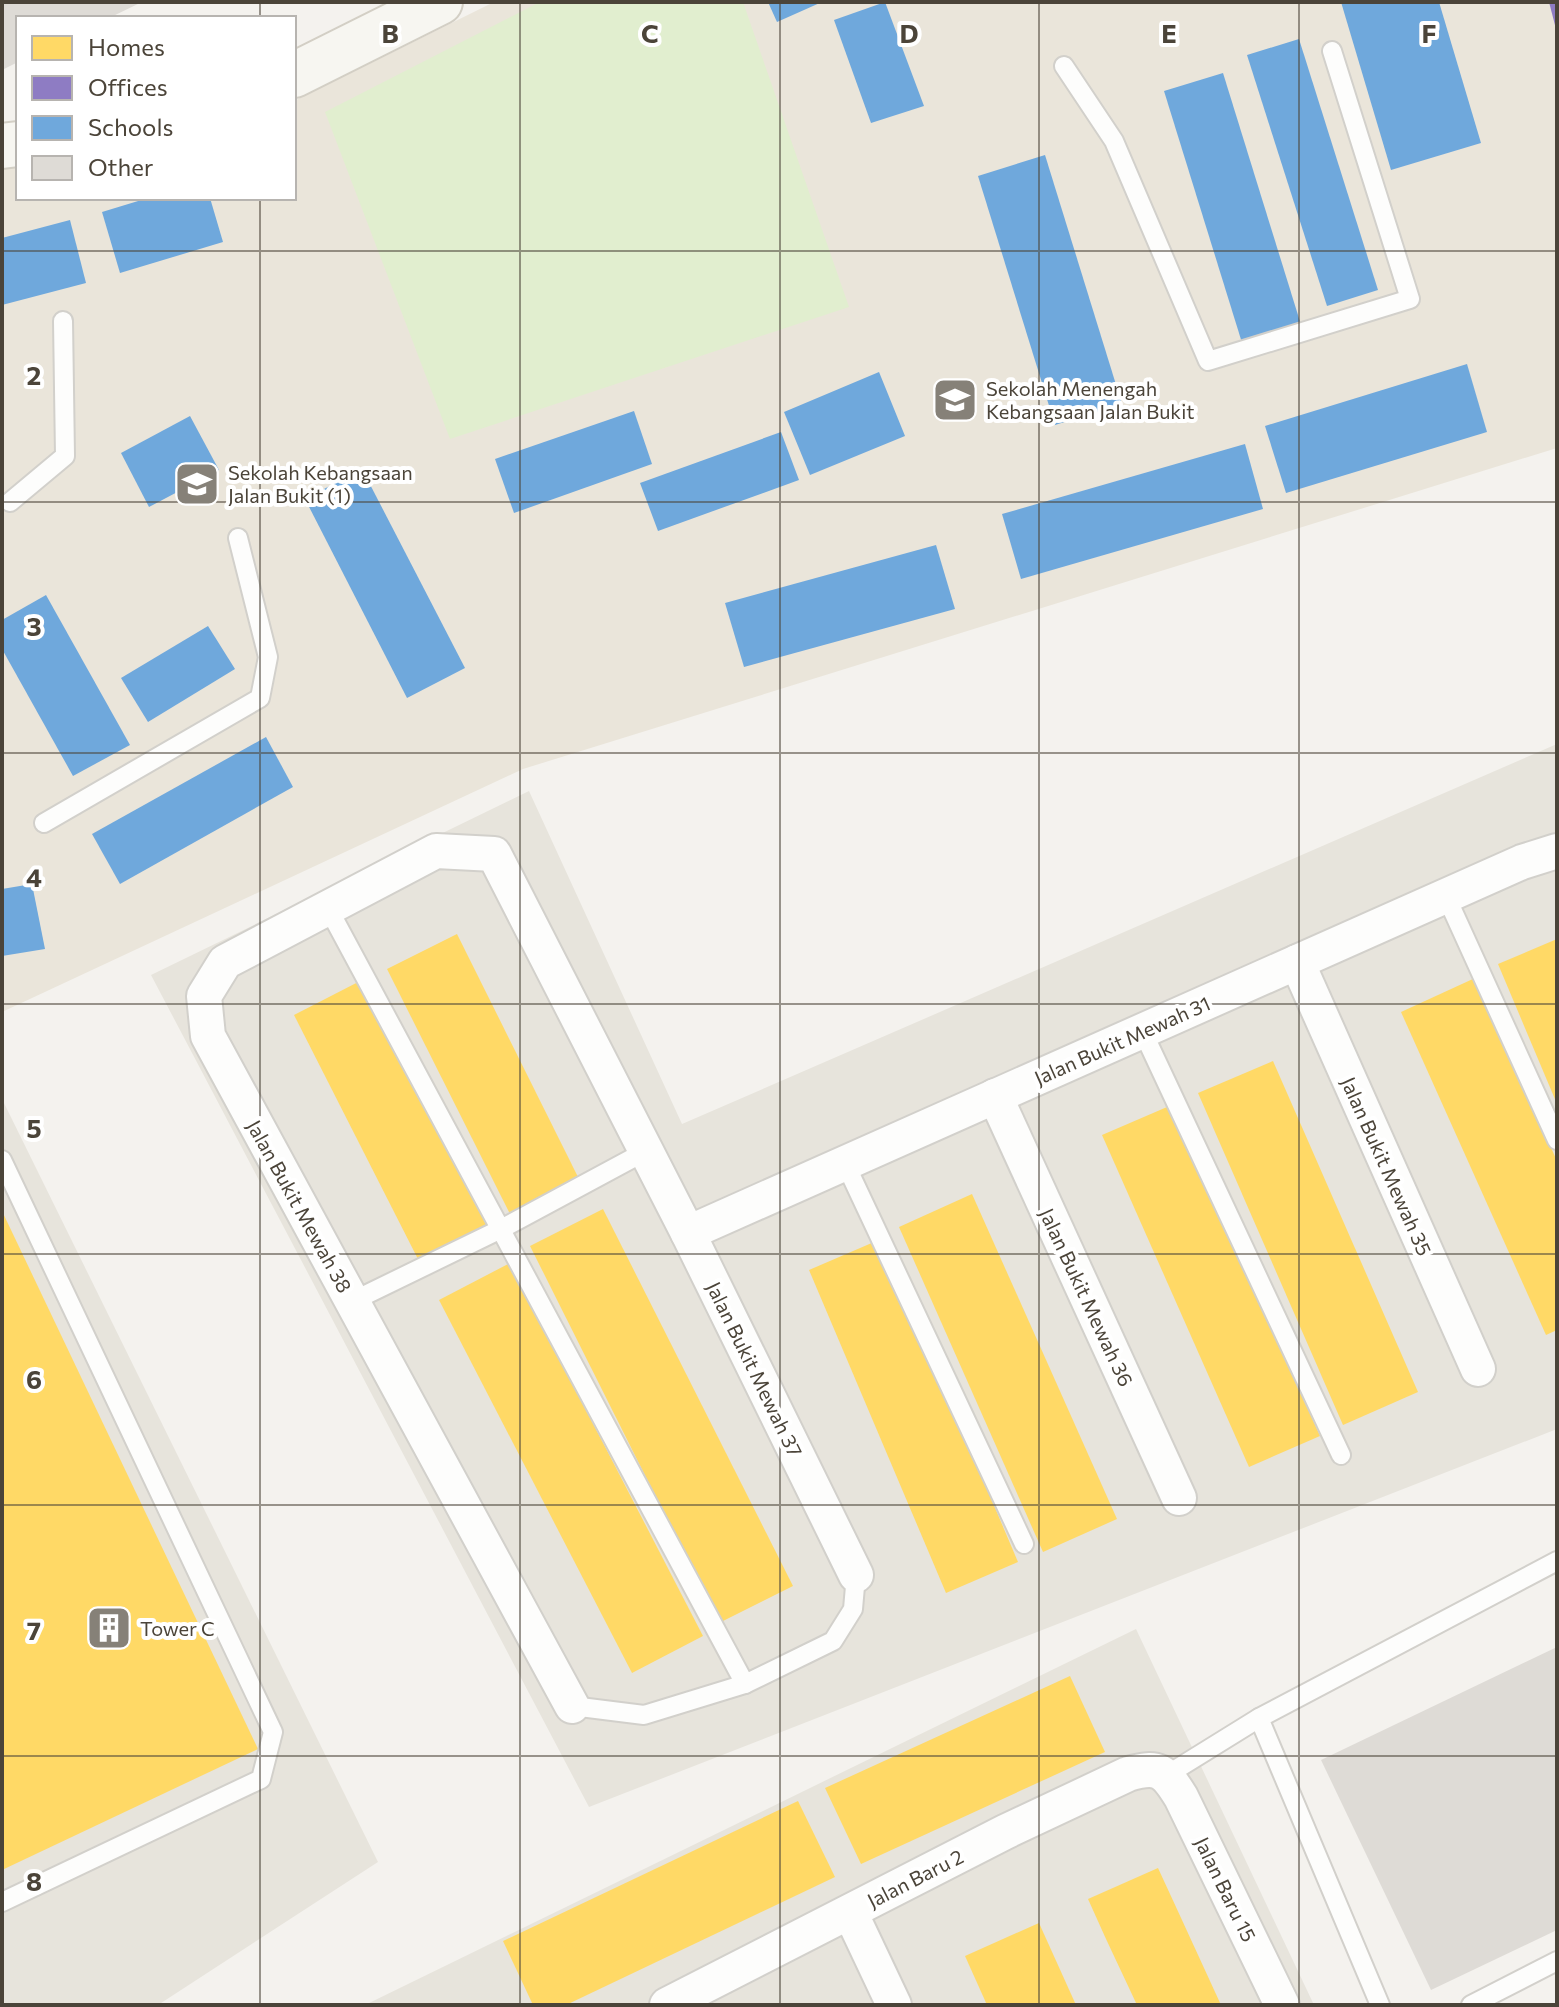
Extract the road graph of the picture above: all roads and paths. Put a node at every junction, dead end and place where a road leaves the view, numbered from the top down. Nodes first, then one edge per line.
1 (381, 2) edge
2 (440, 2) edge
3 (296, 46) edge
4 (1332, 51) dead end
5 (1064, 66) dead end
6 (296, 74) edge
7 (63, 321) dead end
8 (10, 502) dead end
9 (238, 538) dead end
10 (44, 823) dead end
11 (1557, 851) edge
12 (494, 854) joint
13 (1446, 896) junction
14 (328, 908) junction
15 (1297, 962) junction
16 (1142, 1030) junction
17 (995, 1096) junction
18 (1557, 1140) edge
19 (646, 1151) junction
20 (2, 1160) edge
21 (845, 1163) junction
22 (503, 1228) junction
23 (688, 1233) junction
24 (353, 1301) junction
25 (1478, 1369) dead end
26 (1341, 1455) dead end
27 (1179, 1498) dead end
28 (1024, 1544) dead end
29 (1557, 1561) edge
30 (856, 1575) joint
31 (745, 1684) junction
32 (572, 1706) joint
33 (1259, 1718) junction
34 (1167, 1775) junction
35 (2, 1902) edge
36 (850, 1912) junction
37 (1557, 1961) edge
38 (667, 2005) edge
39 (894, 2005) edge
40 (1282, 2005) edge
41 (1380, 2005) edge
42 (1471, 2005) edge

1 - 3 main road
2 - 6 main road
4 - 5 lane
7 - 8 lane
9 - 10 lane
11 - 13 street, Jalan Bukit Mewah 31
12 - 14 street, Jalan Bukit Mewah 38
12 - 19 street, Jalan Bukit Mewah 37
13 - 15 street, Jalan Bukit Mewah 31
13 - 18 lane
14 - 22 lane
14 - 24 street, Jalan Bukit Mewah 38
15 - 16 street, Jalan Bukit Mewah 31
15 - 25 street, Jalan Bukit Mewah 35
16 - 17 street, Jalan Bukit Mewah 31
16 - 26 lane
17 - 21 street, Jalan Bukit Mewah 31
17 - 27 street, Jalan Bukit Mewah 36
19 - 22 lane
19 - 23 street, Jalan Bukit Mewah 37
20 - 35 lane
21 - 23 street, Jalan Bukit Mewah 31
21 - 28 lane
22 - 24 lane
22 - 31 lane
23 - 30 street, Jalan Bukit Mewah 37
24 - 32 street, Jalan Bukit Mewah 38
29 - 33 lane
30 - 31 lane, Jalan Bukit Mewah 37
31 - 32 lane, Jalan Bukit Mewah 37
33 - 34 lane
33 - 41 lane
34 - 36 street, Jalan Baru 2
34 - 40 street, Jalan Baru 15
36 - 38 street, Jalan Baru 2
36 - 39 street
37 - 42 lane

